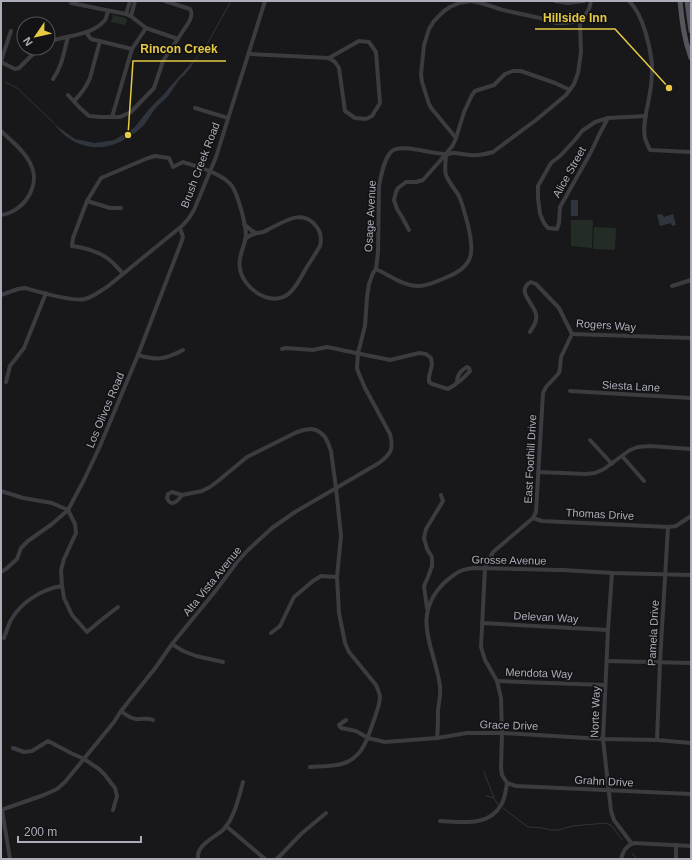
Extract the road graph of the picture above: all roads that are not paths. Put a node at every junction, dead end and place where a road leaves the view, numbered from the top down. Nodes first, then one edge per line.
1 (130, 1) edge
2 (135, 1) edge
3 (165, 1) edge
4 (265, 1) edge
5 (555, 1) edge
6 (584, 1) edge
7 (591, 1) edge
8 (629, 1) edge
9 (680, 1) edge
10 (687, 1) edge
11 (71, 3) dead end
12 (108, 11) junction
13 (128, 15) junction
14 (580, 21) junction
15 (146, 28) junction
16 (691, 31) edge
17 (11, 32) dead end
18 (87, 32) junction
19 (68, 37) junction
20 (56, 39) edge
21 (178, 39) junction
22 (100, 42) junction
23 (132, 49) junction
24 (249, 54) junction
25 (31, 56) edge
26 (329, 58) junction
27 (691, 58) edge
28 (1, 61) edge
29 (53, 79) dead end
30 (570, 90) junction
31 (68, 95) dead end
32 (74, 101) junction
33 (195, 108) dead end
34 (646, 116) junction
35 (112, 117) junction
36 (228, 118) junction
37 (608, 118) junction
38 (1, 131) edge
39 (456, 138) junction
40 (691, 152) edge
41 (446, 154) junction
42 (210, 171) junction
43 (87, 201) junction
44 (121, 208) dead end
45 (1, 215) edge
46 (244, 224) junction
47 (180, 228) junction
48 (409, 230) dead end
49 (257, 233) junction
50 (245, 238) junction
51 (376, 269) junction
52 (123, 274) junction
53 (691, 280) edge
54 (672, 286) dead end
55 (46, 293) junction
56 (1, 295) edge
57 (530, 332) dead end
58 (572, 334) junction
59 (691, 338) edge
60 (282, 349) dead end
61 (183, 350) dead end
62 (138, 354) junction
63 (358, 354) junction
64 (6, 382) dead end
65 (457, 382) dead end
66 (570, 391) dead end
67 (691, 398) edge
68 (590, 440) dead end
69 (691, 449) edge
70 (622, 456) junction
71 (612, 464) junction
72 (538, 472) junction
73 (644, 481) dead end
74 (336, 488) junction
75 (1, 491) edge
76 (442, 495) dead end
77 (182, 496) dead end
78 (68, 510) junction
79 (691, 516) edge
80 (533, 518) junction
81 (668, 527) junction
82 (485, 568) junction
83 (1, 572) edge
84 (612, 573) junction
85 (665, 575) junction
86 (691, 575) edge
87 (337, 578) junction
88 (62, 586) junction
89 (118, 607) dead end
90 (428, 610) junction
91 (482, 623) junction
92 (608, 630) junction
93 (271, 633) dead end
94 (4, 638) dead end
95 (172, 644) junction
96 (607, 661) junction
97 (223, 662) dead end
98 (660, 662) junction
99 (691, 663) edge
100 (497, 681) junction
101 (605, 685) junction
102 (121, 711) junction
103 (153, 720) dead end
104 (346, 720) dead end
105 (502, 733) junction
106 (368, 738) junction
107 (437, 738) junction
108 (603, 739) junction
109 (657, 740) junction
110 (691, 743) edge
111 (13, 748) dead end
112 (84, 759) junction
113 (310, 767) dead end
114 (243, 782) dead end
115 (507, 783) junction
116 (608, 790) junction
117 (691, 794) edge
118 (2, 810) edge
119 (113, 810) dead end
120 (326, 813) dead end
121 (440, 821) dead end
122 (226, 826) junction
123 (632, 844) junction
124 (676, 845) junction
125 (691, 846) edge
126 (10, 859) edge
127 (198, 859) edge
128 (265, 859) edge
129 (277, 859) edge
130 (621, 859) edge
131 (676, 859) edge

1 - 13 street
2 - 13 street
3 - 21 street
4 - 24 street, Brush Creek Road
5 - 6 street
7 - 14 street
8 - 34 street
9 - 27 main road
10 - 16 main road
11 - 12 street
12 - 13 street
12 - 18 street
13 - 15 street
14 - 30 street
14 - 39 street
15 - 21 street
15 - 23 street
17 - 28 street
18 - 19 street
18 - 22 street
19 - 20 street
19 - 29 street
21 - 35 street
22 - 23 street
22 - 32 street
23 - 35 street
24 - 26 street
24 - 36 street, Brush Creek Road
25 - 28 street
26 - 26 street
30 - 39 street
30 - 41 street, Osage Avenue
31 - 32 street
32 - 35 street
33 - 36 street
34 - 37 street, Alice Street
34 - 40 street
36 - 42 street, Brush Creek Road
37 - 37 street, Alice Street
38 - 45 street
39 - 41 street
41 - 48 street
41 - 51 street, Osage Avenue
41 - 51 street
42 - 43 street
42 - 46 street
42 - 47 street, Brush Creek Road
43 - 44 street
43 - 52 street
46 - 49 street
46 - 50 street
47 - 52 street, Brush Creek Road
47 - 62 street, Los Olivos Road
49 - 50 street
49 - 50 street
51 - 63 street, Alta Vista Avenue
52 - 55 street, Brush Creek Road
53 - 54 street
55 - 56 street, Brush Creek Road
55 - 64 street
57 - 58 street, Rogers Way
58 - 59 street, Rogers Way
58 - 72 street, East Foothill Drive
60 - 63 street
61 - 62 street
62 - 78 street, Los Olivos Road
63 - 65 street
63 - 74 street, Alta Vista Avenue
66 - 67 street, Siesta Lane
68 - 71 street
69 - 70 street
70 - 71 street
70 - 73 street
71 - 72 street
72 - 80 street, East Foothill Drive
74 - 77 street
74 - 87 street
74 - 95 street, Alta Vista Avenue
75 - 78 street
76 - 90 street
78 - 83 street, Los Olivos Road
78 - 88 street
79 - 81 street
80 - 81 street, Thomas Drive
80 - 82 street, East Foothill Drive
81 - 85 street, Pamela Drive
82 - 84 street, Grosse Avenue
82 - 90 street, Grosse Avenue
82 - 91 street, East Foothill Drive
84 - 85 street, Grosse Avenue
84 - 92 street, Norte Way
85 - 86 street, Grosse Avenue
85 - 98 street, Pamela Drive
87 - 93 street
87 - 106 street
88 - 89 street
88 - 94 street
90 - 107 street, Grosse Avenue
91 - 92 street, Delevan Way
91 - 100 street, East Foothill Drive
92 - 96 street, Norte Way
95 - 97 street
95 - 102 street, Alta Vista Avenue
96 - 98 street
96 - 101 street, Norte Way
98 - 99 street
98 - 109 street, Pamela Drive
100 - 101 street, Mendota Way
100 - 105 street, East Foothill Drive
101 - 108 street, Norte Way
102 - 103 street
102 - 112 street, Alta Vista Avenue
104 - 106 street, Grace Drive
105 - 107 street, Grace Drive
105 - 108 street, Grace Drive
105 - 115 street, East Foothill Drive
106 - 107 street, Grace Drive
106 - 113 street
108 - 109 street, Grace Drive
108 - 116 street, Norte Way
109 - 110 street, Grace Drive
111 - 112 street
112 - 118 street, Alta Vista Avenue
112 - 119 street
114 - 122 street
115 - 116 street, Grahn Drive
115 - 121 street
116 - 117 street, Grahn Drive
116 - 123 street, Norte Way
118 - 126 street
120 - 129 street
122 - 127 street
122 - 128 street
123 - 124 street
123 - 130 street
124 - 125 street
124 - 131 street

